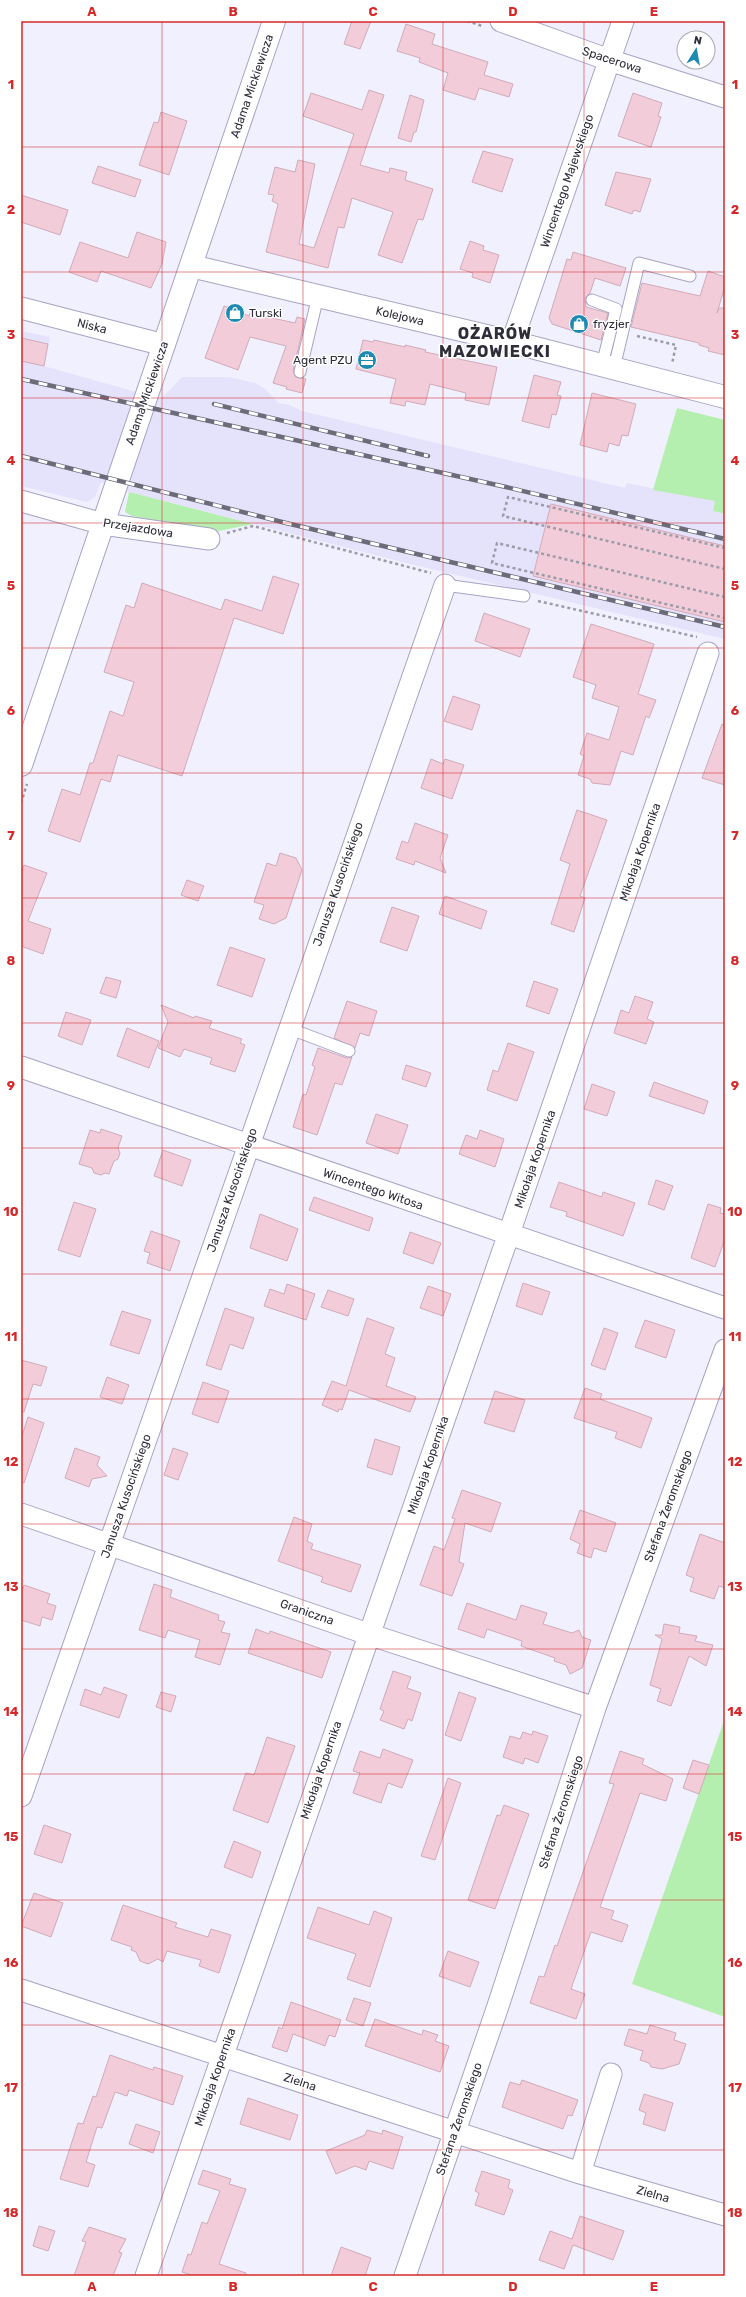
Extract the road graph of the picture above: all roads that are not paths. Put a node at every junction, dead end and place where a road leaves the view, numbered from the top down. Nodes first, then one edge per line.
1 (274, 21) edge
2 (500, 21) edge
3 (623, 21) edge
4 (609, 60) junction
5 (725, 97) edge
6 (191, 266) junction
7 (690, 276) dead end
8 (318, 296) junction
9 (592, 300) dead end
10 (21, 308) edge
11 (512, 342) junction
12 (164, 345) junction
13 (608, 367) junction
14 (300, 372) dead end
15 (725, 397) edge
16 (21, 501) edge
17 (102, 524) junction
18 (209, 539) dead end
19 (445, 586) joint
20 (524, 596) dead end
21 (708, 653) dead end
22 (21, 765) edge
23 (288, 1028) junction
24 (349, 1051) dead end
25 (21, 1067) edge
26 (248, 1146) junction
27 (509, 1234) junction
28 (725, 1308) edge
29 (725, 1350) edge
30 (21, 1514) edge
31 (110, 1544) junction
32 (368, 1634) junction
33 (595, 1708) junction
34 (21, 1796) edge
35 (21, 1990) edge
36 (222, 2056) junction
37 (611, 2074) dead end
38 (454, 2132) junction
39 (580, 2173) junction
40 (725, 2215) edge
41 (146, 2276) edge
42 (405, 2276) edge

1 - 6 street, Adama Mickiewicza
2 - 4 street, Spacerowa
3 - 4 street, Wincentego Majewskiego
4 - 5 street, Spacerowa
4 - 11 street, Wincentego Majewskiego
6 - 8 street, Kolejowa
6 - 12 street, Adama Mickiewicza
7 - 13 lane
8 - 11 street, Kolejowa
8 - 14 lane
9 - 13 lane
10 - 12 street, Niska
11 - 13 street, Kolejowa
12 - 17 street, Adama Mickiewicza
13 - 15 street, Kolejowa
16 - 17 street, Przejazdowa
17 - 18 street, Przejazdowa
17 - 22 street, Adama Mickiewicza
19 - 20 lane
19 - 23 street, Janusza Kusocińskiego
21 - 27 street, Mikołaja Kopernika
23 - 24 lane
23 - 26 street, Janusza Kusocińskiego
25 - 26 street, Wincentego Witosa
26 - 27 street, Wincentego Witosa
26 - 31 street, Janusza Kusocińskiego
27 - 28 street, Wincentego Witosa
27 - 32 street, Mikołaja Kopernika
29 - 33 street, Stefana Żeromskiego
30 - 31 street, Graniczna
31 - 32 street, Graniczna
31 - 34 street, Janusza Kusocińskiego
32 - 33 street, Graniczna
32 - 36 street, Mikołaja Kopernika
33 - 38 street, Stefana Żeromskiego
35 - 36 street, Zielna
36 - 38 street, Zielna
36 - 41 street, Mikołaja Kopernika
37 - 39 street
38 - 39 street, Zielna
38 - 42 street, Stefana Żeromskiego
39 - 40 street, Zielna

